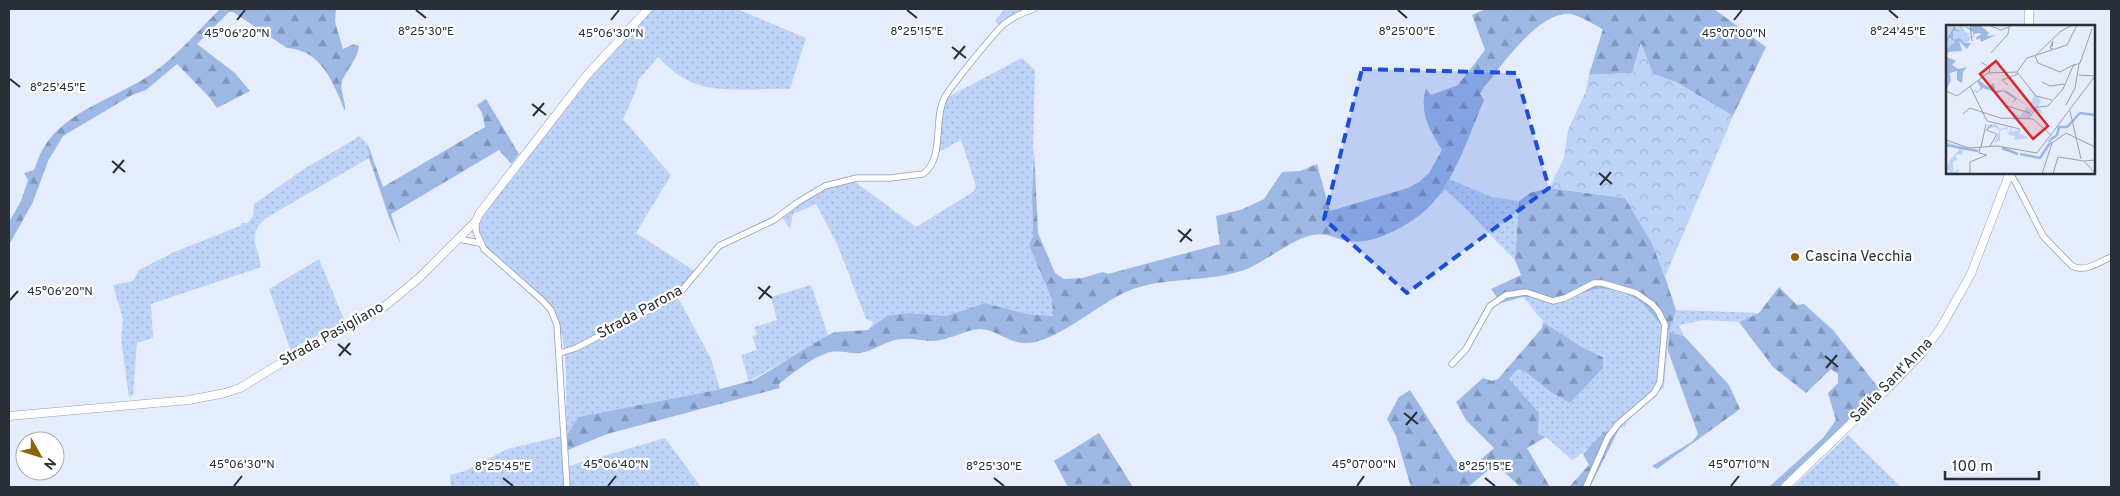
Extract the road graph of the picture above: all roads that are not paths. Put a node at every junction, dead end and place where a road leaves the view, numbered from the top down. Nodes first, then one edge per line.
1 (648, 9) edge
2 (1034, 9) edge
3 (2029, 9) edge
4 (2029, 25) edge
5 (2010, 174) edge
6 (2011, 174) edge
7 (476, 221) junction
8 (459, 238) junction
9 (479, 243) junction
10 (2111, 257) edge
11 (560, 353) junction
12 (1452, 364) dead end
13 (9, 416) edge
14 (567, 487) edge
15 (1586, 487) edge
16 (1785, 487) edge

1 - 7 street, Strada Pasigliano
2 - 11 street, Strada Parona
3 - 4 street
5 - 16 street, Salita Sant'Anna
6 - 10 street, Salita Sant'Anna
7 - 8 street, Strada Pasigliano
7 - 9 street
8 - 9 street
8 - 13 street, Strada Pasigliano
9 - 11 street
11 - 14 street
12 - 15 street

